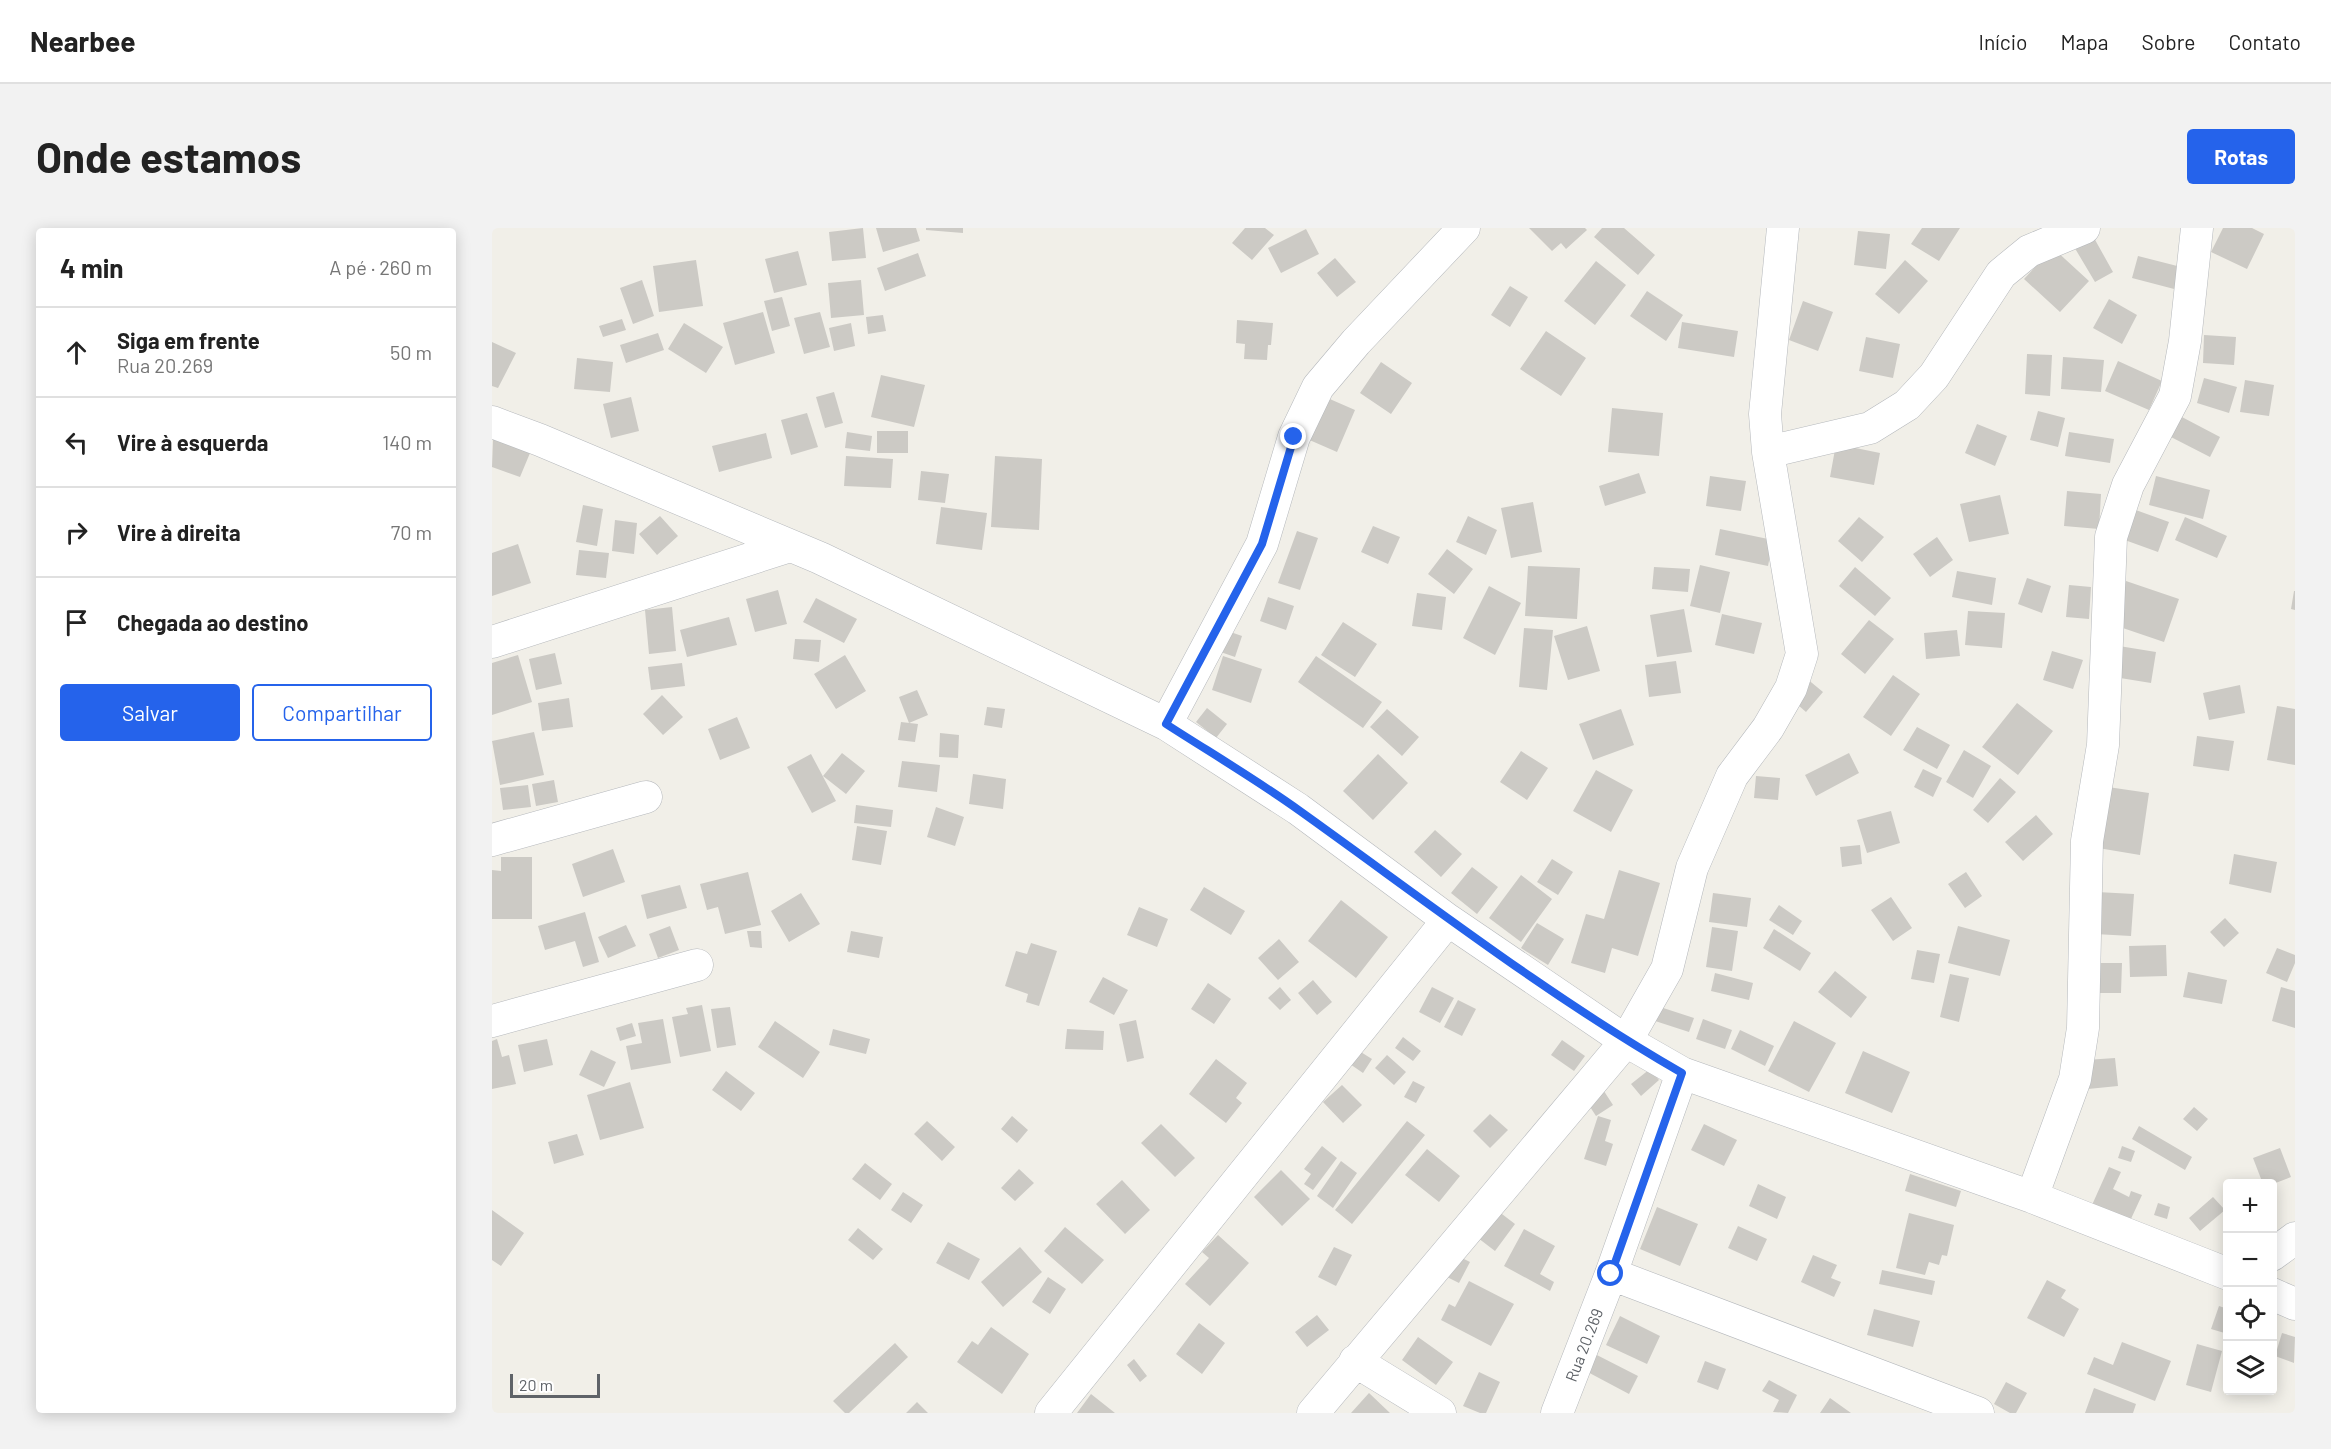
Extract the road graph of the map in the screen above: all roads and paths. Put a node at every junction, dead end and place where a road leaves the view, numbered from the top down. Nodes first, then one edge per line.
1 (1464, 228) edge
2 (1783, 228) edge
3 (2084, 228) edge
4 (2197, 228) edge
5 (492, 422) edge
6 (1768, 452) junction
7 (790, 546) junction
8 (492, 642) edge
9 (1166, 724) junction
10 (646, 797) dead end
11 (492, 840) edge
12 (1448, 920) junction
13 (697, 965) dead end
14 (492, 1022) edge
15 (1626, 1041) junction
16 (1682, 1073) junction
17 (2032, 1197) junction
18 (2295, 1238) edge
19 (2277, 1251) edge
20 (2223, 1272) edge
21 (1611, 1274) junction
22 (2277, 1296) edge
23 (2295, 1304) edge
24 (1355, 1361) junction
25 (1051, 1413) edge
26 (1313, 1413) edge
27 (1440, 1413) edge
28 (1557, 1413) edge
29 (1978, 1413) edge

1 - 9 street
2 - 6 street
3 - 6 street
4 - 17 street
5 - 7 street
6 - 15 street
7 - 8 street
7 - 9 street
9 - 12 street
10 - 11 street
12 - 15 street
12 - 25 street
13 - 14 street
15 - 16 street
15 - 24 street
16 - 17 street
16 - 21 street, Rua 20.269
17 - 20 street
18 - 19 street
21 - 28 street, Rua 20.269
21 - 29 street
22 - 23 street
24 - 26 street
24 - 27 street

